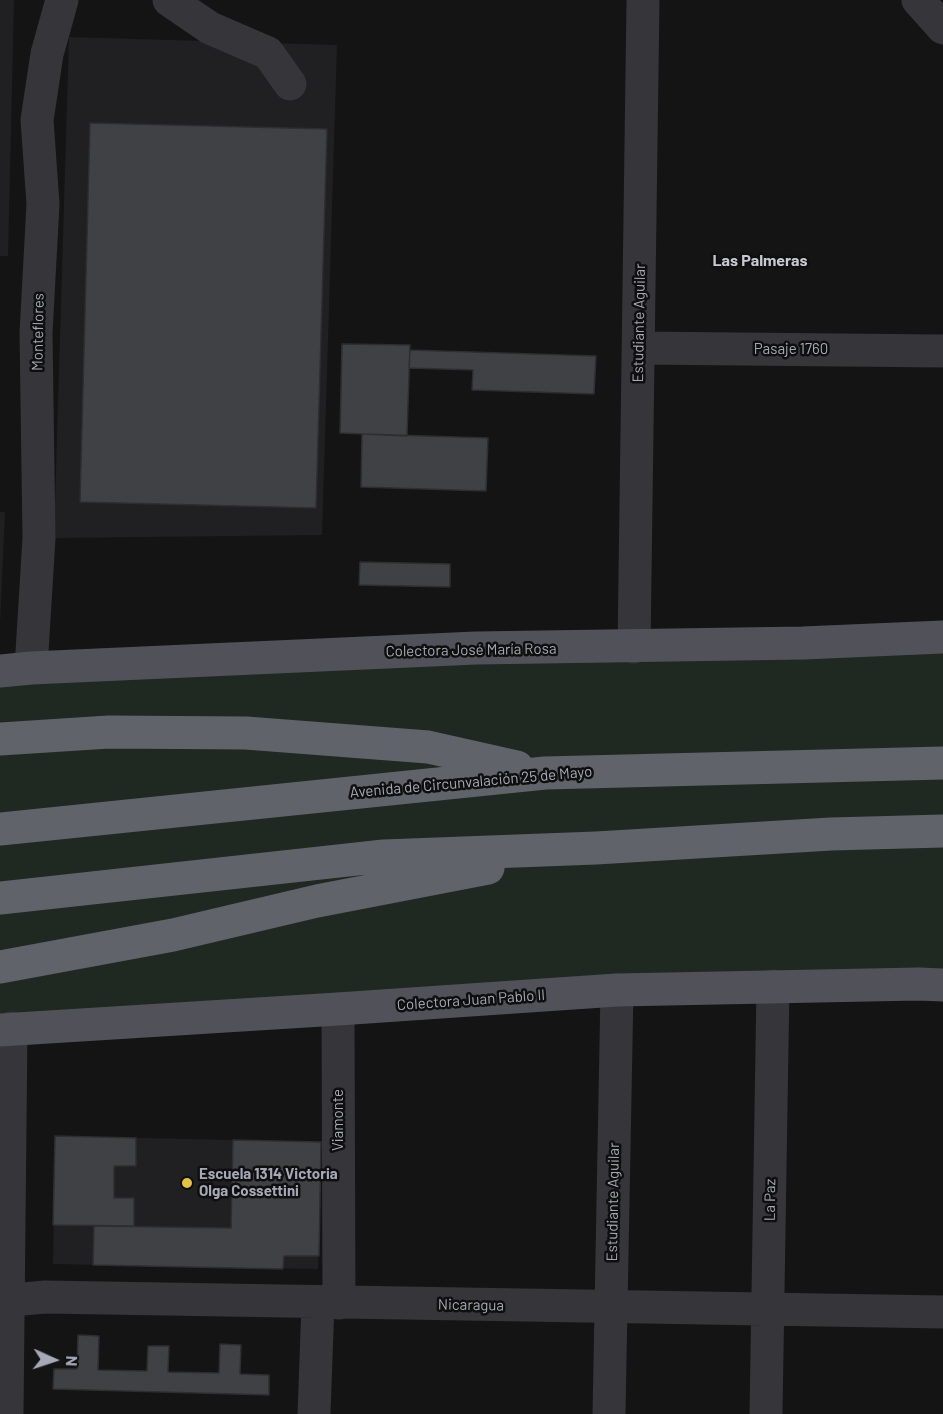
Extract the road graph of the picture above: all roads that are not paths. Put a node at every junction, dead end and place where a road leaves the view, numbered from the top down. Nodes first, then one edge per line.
1 (62, 0) edge
2 (169, 0) edge
3 (643, 0) edge
4 (918, 0) edge
5 (943, 28) edge
6 (290, 84) dead end
7 (639, 348) junction
8 (943, 351) edge
9 (943, 637) edge
10 (634, 646) junction
11 (16, 670) edge
12 (0, 739) edge
13 (943, 763) edge
14 (545, 773) junction
15 (0, 829) edge
16 (943, 831) edge
17 (596, 848) junction
18 (0, 898) edge
19 (0, 967) edge
20 (943, 985) edge
21 (773, 986) junction
22 (617, 990) junction
23 (338, 1009) junction
24 (6, 1029) edge
25 (4, 1300) edge
26 (328, 1303) junction
27 (611, 1307) junction
28 (768, 1309) junction
29 (943, 1312) edge
30 (7, 1414) edge
31 (314, 1414) edge
32 (609, 1414) edge
33 (766, 1414) edge

1 - 11 street, Monteflores
2 - 6 street
3 - 7 street, Estudiante Aguilar
4 - 5 street
7 - 8 street, Pasaje 1760
7 - 10 street, Estudiante Aguilar
9 - 10 main road, Colectora José María Rosa
10 - 11 main road, Colectora José María Rosa
12 - 14 highway
13 - 14 highway, Avenida de Circunvalación 25 de Mayo
14 - 15 highway, Avenida de Circunvalación 25 de Mayo
16 - 17 highway
17 - 18 highway
17 - 19 highway
20 - 21 main road, Colectora Juan Pablo II
21 - 22 main road, Colectora Juan Pablo II
21 - 28 street, La Paz
22 - 23 main road, Colectora Juan Pablo II
22 - 27 street, Estudiante Aguilar
23 - 24 main road, Colectora Juan Pablo II
23 - 26 street, Viamonte
24 - 25 street
25 - 26 street, Nicaragua
25 - 30 street
26 - 27 street, Nicaragua
26 - 31 street, Viamonte
27 - 28 street, Nicaragua
27 - 32 street, Estudiante Aguilar
28 - 29 street, Nicaragua
28 - 33 street, La Paz

